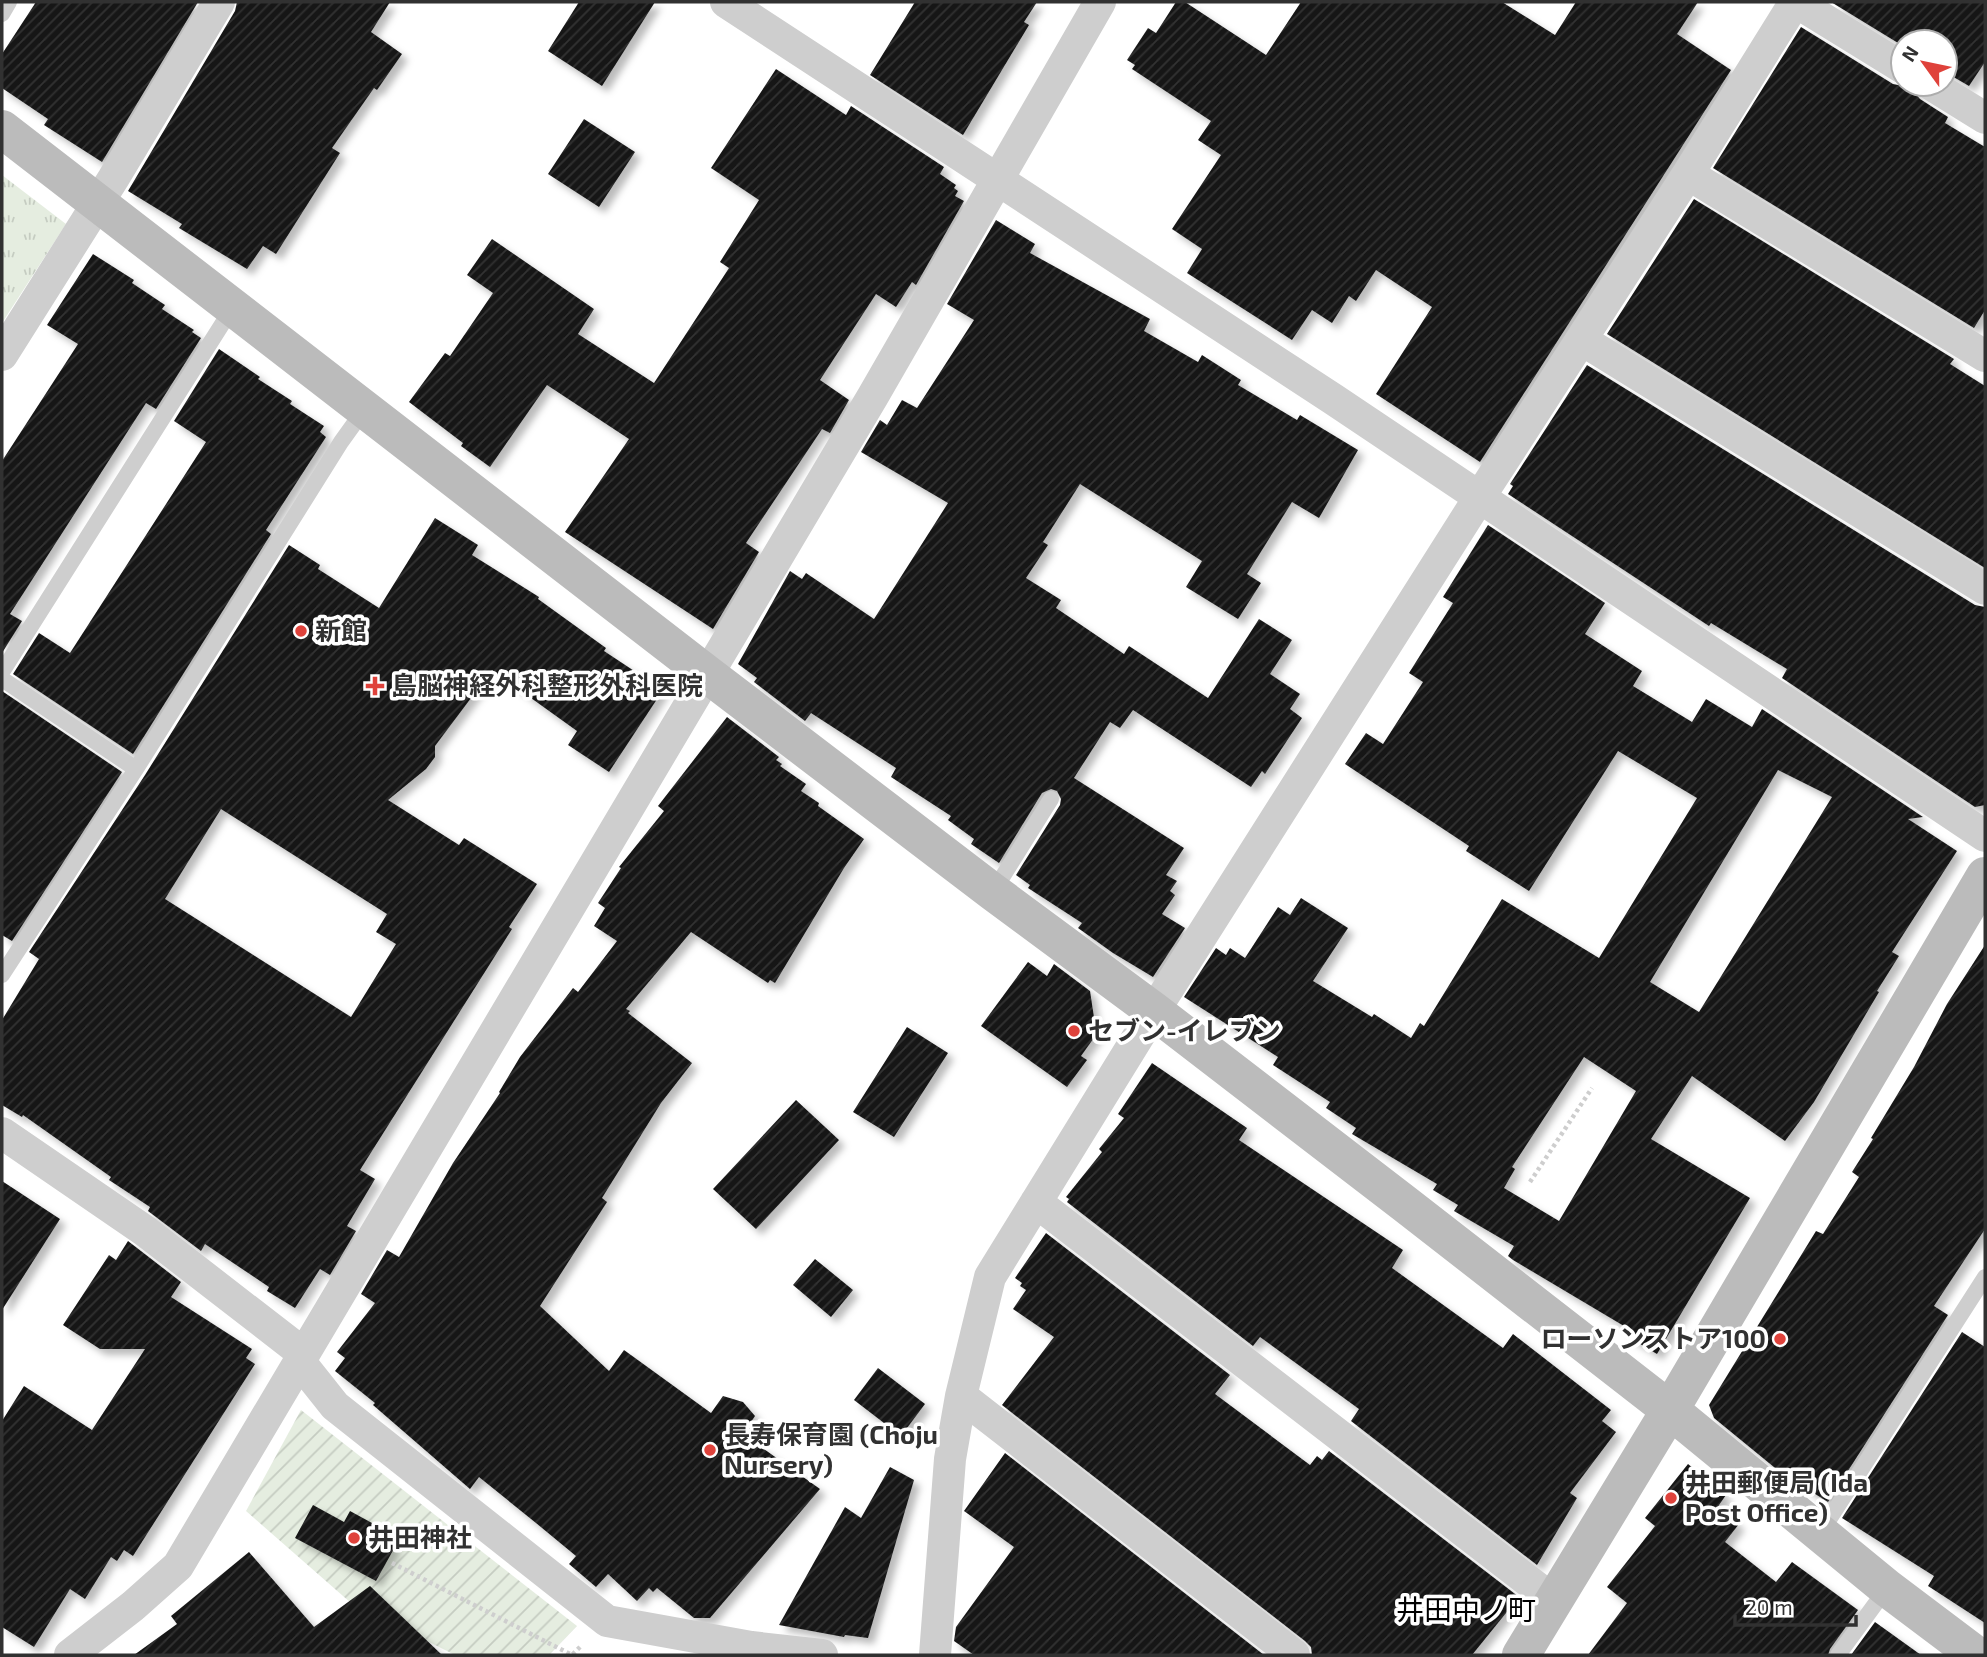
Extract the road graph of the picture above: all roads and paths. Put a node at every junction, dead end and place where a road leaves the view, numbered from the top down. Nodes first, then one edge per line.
1 (9, 2) edge
2 (219, 2) edge
3 (726, 2) edge
4 (1100, 2) edge
5 (1796, 2) edge
6 (2, 14) edge
7 (1889, 59) edge
8 (1953, 98) edge
9 (1985, 118) edge
10 (2, 129) edge
11 (1688, 174) junction
12 (998, 181) junction
13 (98, 204) junction
14 (234, 307) junction
15 (1582, 340) junction
16 (2, 355) edge
17 (1985, 356) edge
18 (364, 410) junction
19 (1479, 498) junction
20 (1985, 589) edge
21 (2, 671) edge
22 (707, 674) junction
23 (2, 679) edge
24 (136, 769) junction
25 (1051, 799) dead end
26 (1985, 836) edge
27 (1985, 876) edge
28 (993, 892) junction
29 (2, 975) edge
30 (1154, 1011) junction
31 (1592, 1088) dead end
32 (2, 1133) edge
33 (1530, 1182) dead end
34 (1037, 1202) junction
35 (1983, 1287) edge
36 (302, 1358) junction
37 (961, 1396) junction
38 (1670, 1410) junction
39 (1821, 1532) junction
40 (392, 1563) dead end
41 (1887, 1588) junction
42 (1553, 1600) junction
43 (70, 1655) edge
44 (572, 1655) edge
45 (822, 1655) edge
46 (935, 1655) edge
47 (1294, 1655) edge
48 (1521, 1655) edge
49 (1838, 1655) edge
50 (1976, 1655) edge

1 - 6 lane
2 - 13 street
3 - 12 street
4 - 12 street
5 - 7 street
5 - 11 street
8 - 9 street
10 - 13 street
11 - 15 street
11 - 17 street
12 - 19 street
12 - 22 street
13 - 14 street
13 - 16 street
14 - 18 street
14 - 21 lane
15 - 19 street
15 - 20 street
18 - 22 street
18 - 24 lane
19 - 26 street
19 - 30 street
22 - 28 street
22 - 36 street
23 - 24 lane
24 - 29 lane
25 - 28 lane
27 - 38 street
28 - 30 street
30 - 34 street
30 - 38 street
31 - 33 path
32 - 36 street
34 - 37 street
34 - 42 street
35 - 39 lane
36 - 43 street
36 - 45 street
37 - 46 street
37 - 47 street
38 - 39 street
38 - 42 street
39 - 41 street
40 - 44 path
41 - 49 lane
41 - 50 street
42 - 48 street

